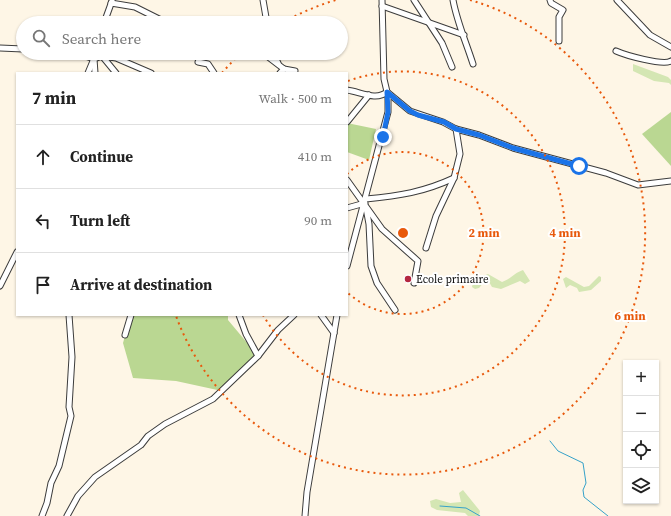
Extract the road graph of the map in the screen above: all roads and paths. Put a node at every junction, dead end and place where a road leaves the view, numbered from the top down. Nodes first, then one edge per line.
1 (263, 0) edge
2 (382, 0) edge
3 (414, 0) edge
4 (453, 0) edge
5 (550, 0) edge
6 (617, 0) edge
7 (112, 2) edge
8 (382, 6) junction
9 (107, 16) edge
10 (153, 16) edge
11 (266, 16) edge
12 (430, 24) junction
13 (464, 35) junction
14 (559, 41) dead end
15 (671, 47) edge
16 (0, 48) edge
17 (16, 49) edge
18 (616, 51) dead end
19 (93, 60) edge
20 (95, 60) edge
21 (105, 60) edge
22 (121, 60) edge
23 (273, 60) edge
24 (277, 60) edge
25 (671, 61) edge
26 (198, 62) dead end
27 (279, 64) junction
28 (473, 64) dead end
29 (452, 67) dead end
30 (284, 69) junction
31 (88, 72) edge
32 (95, 72) edge
33 (115, 72) edge
34 (149, 72) edge
35 (213, 72) edge
36 (281, 72) edge
37 (296, 72) edge
38 (348, 90) edge
39 (387, 92) junction
40 (369, 95) junction
41 (348, 121) edge
42 (456, 129) junction
43 (454, 178) junction
44 (348, 181) edge
45 (671, 181) edge
46 (365, 201) junction
47 (348, 208) edge
48 (426, 248) dead end
49 (349, 253) edge
50 (16, 254) edge
51 (414, 283) dead end
52 (0, 286) edge
53 (395, 310) dead end
54 (68, 316) edge
55 (131, 316) edge
56 (239, 316) edge
57 (293, 316) edge
58 (322, 316) edge
59 (337, 316) edge
60 (334, 334) junction
61 (125, 335) dead end
62 (258, 356) junction
63 (42, 516) edge
64 (67, 516) edge
65 (305, 516) edge

1 - 11 street
2 - 8 street
3 - 12 street
4 - 13 street
5 - 14 street
6 - 15 street
7 - 9 street
7 - 10 street
8 - 12 street
8 - 39 street
12 - 13 street
12 - 29 street
13 - 28 street
16 - 17 street
18 - 25 street
19 - 31 street
20 - 32 street
21 - 33 street
22 - 34 street
23 - 27 street
24 - 27 street
26 - 35 street
27 - 30 street
30 - 36 street
30 - 37 street
38 - 40 street
39 - 40 street
39 - 42 street
39 - 46 street
40 - 41 street
42 - 43 street
42 - 45 street
43 - 46 street
43 - 48 street
44 - 46 street
46 - 47 street
46 - 49 street
46 - 51 street
46 - 53 street
50 - 52 street
54 - 63 street
55 - 61 street
56 - 62 street
57 - 62 street
58 - 60 street
59 - 60 street
60 - 65 street
62 - 64 street

